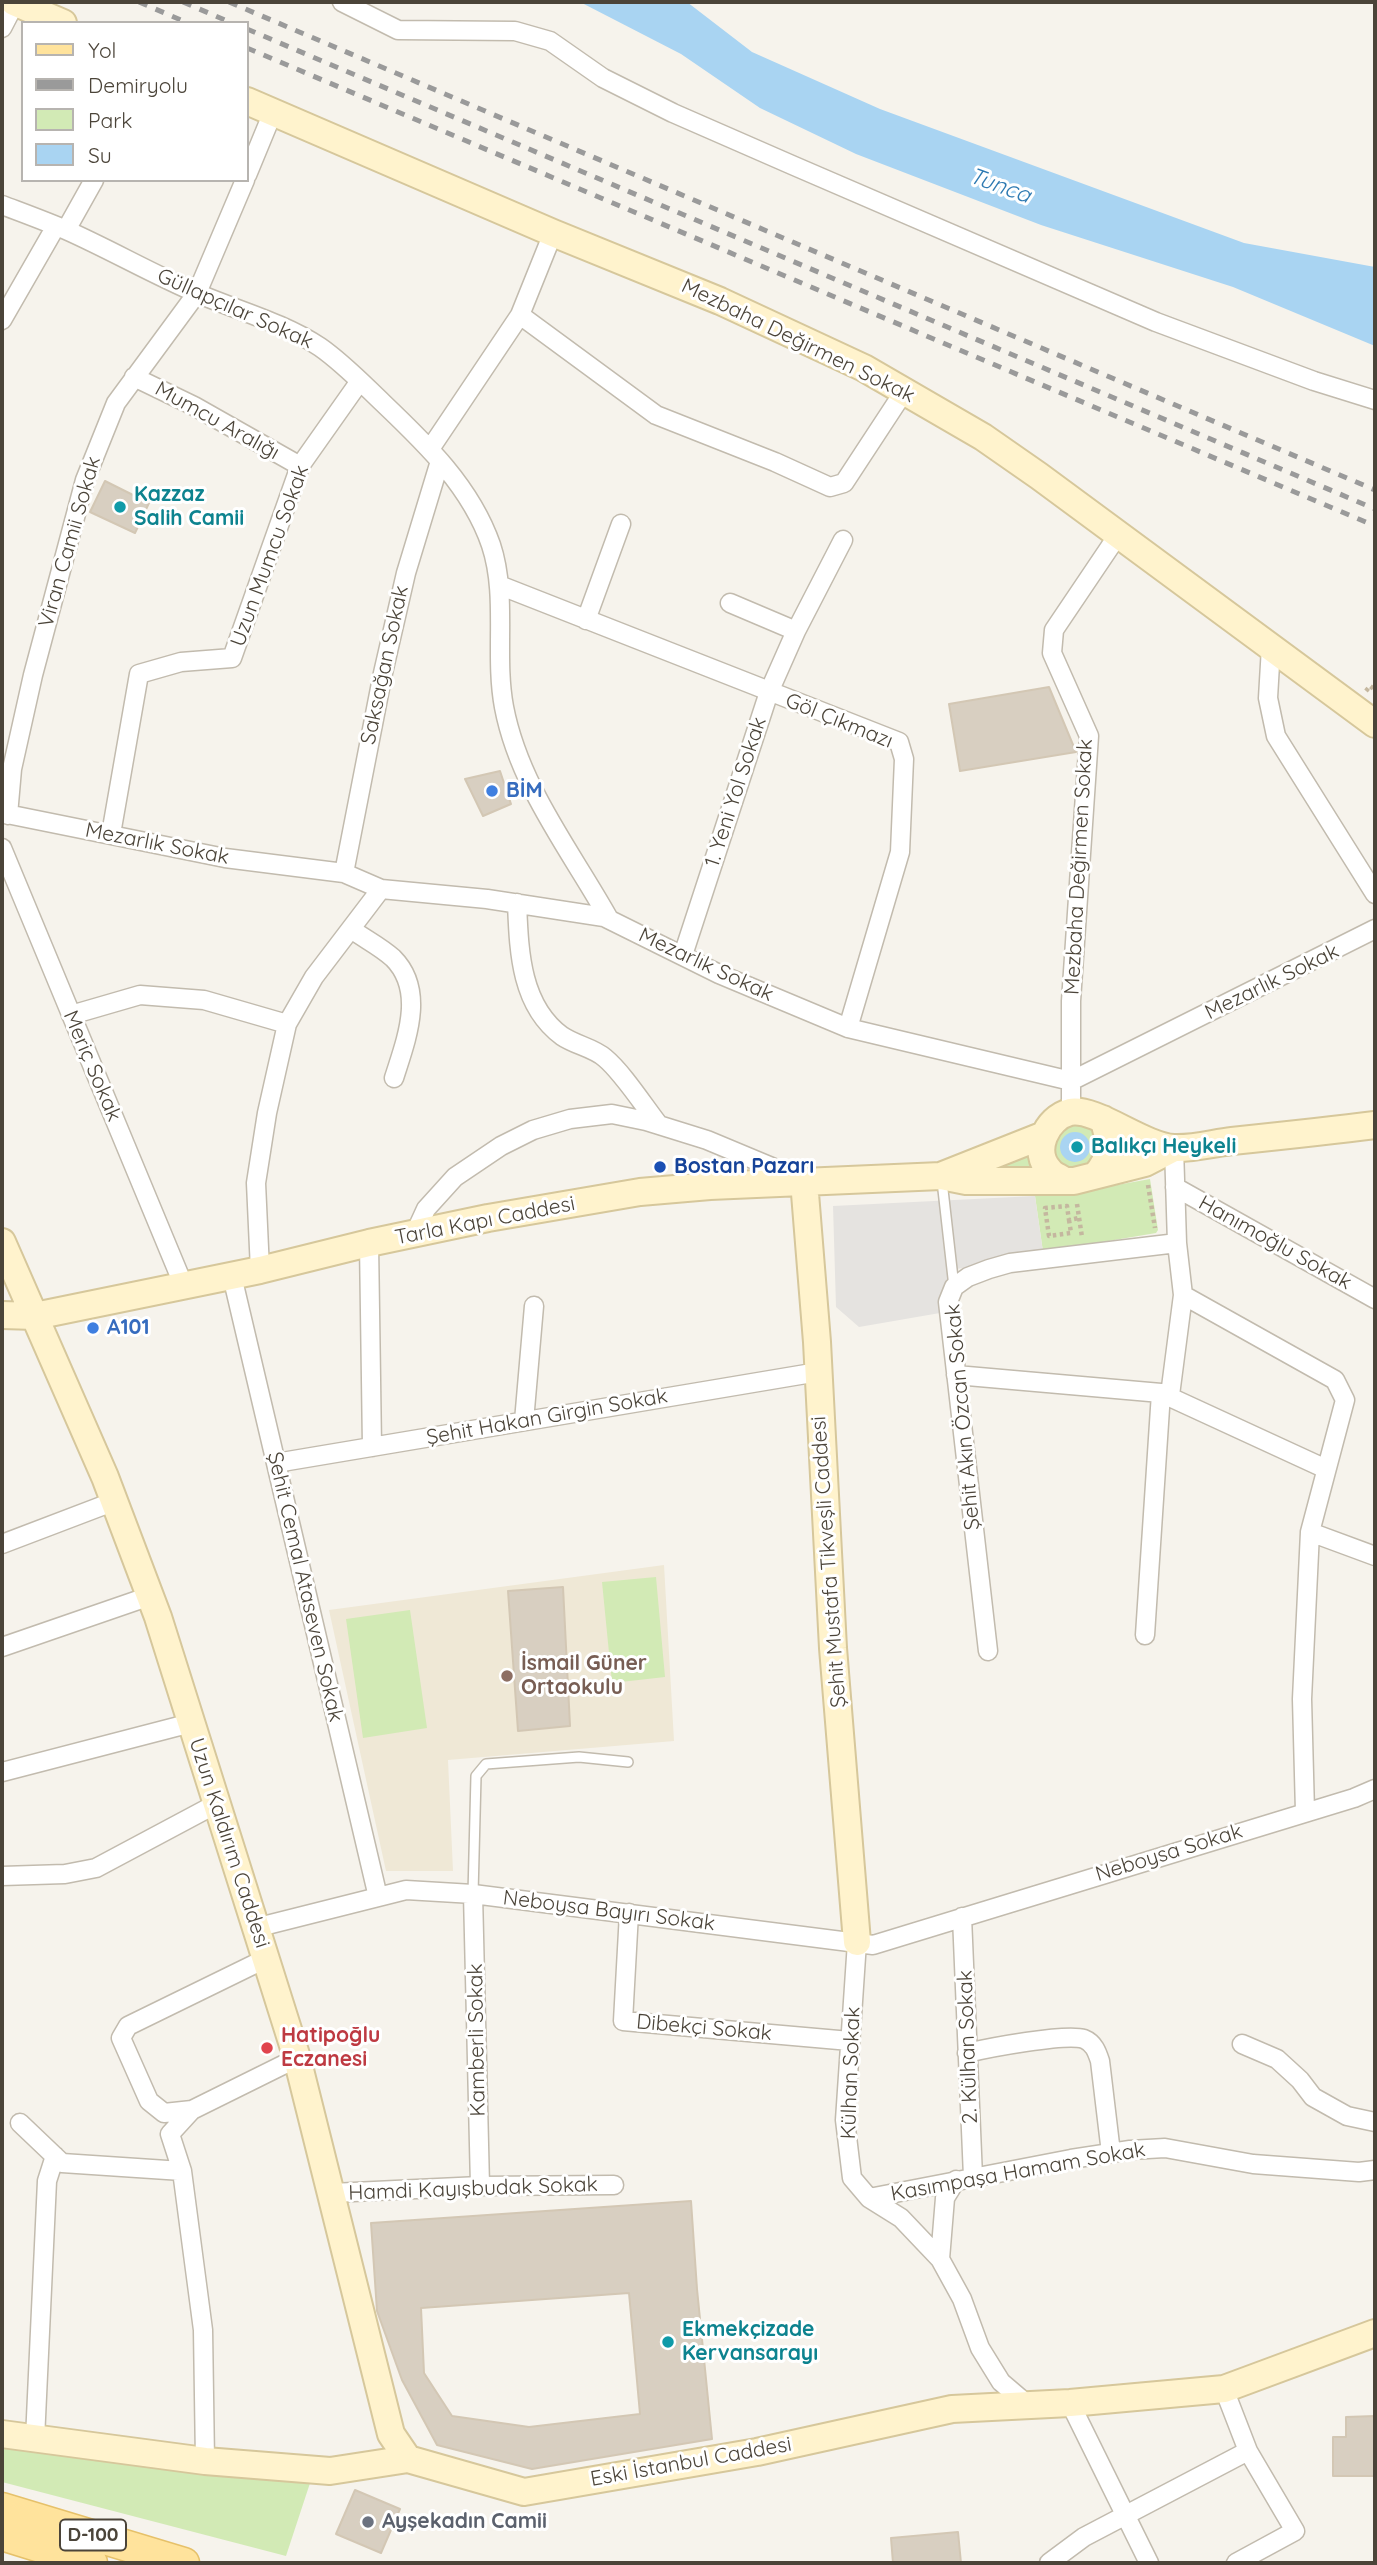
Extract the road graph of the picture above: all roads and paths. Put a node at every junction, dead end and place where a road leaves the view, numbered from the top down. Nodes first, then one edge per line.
1 (15, 2) edge
2 (342, 2) edge
3 (58, 21) edge
4 (2, 28) edge
5 (248, 101) edge
6 (273, 112) junction
7 (248, 173) edge
8 (93, 182) edge
9 (244, 182) edge
10 (2, 205) edge
11 (61, 228) junction
12 (553, 233) junction
13 (197, 293) junction
14 (520, 315) junction
15 (2, 320) edge
16 (134, 377) junction
17 (360, 381) junction
18 (905, 390) junction
19 (1375, 400) edge
20 (435, 455) junction
21 (300, 466) junction
22 (621, 524) dead end
23 (1118, 535) junction
24 (843, 540) dead end
25 (499, 585) junction
26 (730, 603) dead end
27 (586, 620) junction
28 (796, 631) junction
29 (1271, 647) junction
30 (769, 692) junction
31 (1375, 724) edge
32 (5, 814) edge
33 (111, 834) junction
34 (2, 848) edge
35 (344, 873) junction
36 (381, 889) junction
37 (1375, 894) edge
38 (517, 903) junction
39 (609, 919) junction
40 (351, 929) junction
41 (1375, 929) edge
42 (682, 955) junction
43 (71, 1015) junction
44 (287, 1024) junction
45 (848, 1028) junction
46 (394, 1078) dead end
47 (1071, 1081) junction
48 (1071, 1112) junction
49 (1103, 1119) junction
50 (659, 1125) junction
51 (1375, 1125) edge
52 (1044, 1135) junction
53 (1174, 1148) junction
54 (1147, 1174) dead end
55 (1096, 1175) junction
56 (941, 1176) junction
57 (804, 1181) junction
58 (1175, 1187) junction
59 (1070, 1190) junction
60 (1079, 1218) junction
61 (1069, 1220) junction
62 (1154, 1231) dead end
63 (415, 1233) junction
64 (2, 1242) edge
65 (369, 1243) junction
66 (1177, 1243) junction
67 (1083, 1244) dead end
68 (260, 1270) junction
69 (233, 1276) junction
70 (183, 1284) junction
71 (954, 1287) junction
72 (1183, 1295) junction
73 (1375, 1298) edge
74 (534, 1306) dead end
75 (2, 1315) edge
76 (35, 1316) junction
77 (818, 1371) junction
78 (956, 1375) junction
79 (1166, 1394) junction
80 (524, 1421) junction
81 (372, 1447) junction
82 (276, 1463) junction
83 (1326, 1469) junction
84 (114, 1501) junction
85 (1310, 1532) junction
86 (2, 1544) edge
87 (1375, 1556) edge
88 (150, 1596) junction
89 (1145, 1635) dead end
90 (2, 1647) edge
91 (988, 1651) dead end
92 (191, 1723) junction
93 (628, 1762) dead end
94 (2, 1772) edge
95 (1375, 1789) edge
96 (216, 1804) junction
97 (1306, 1812) junction
98 (2, 1876) edge
99 (473, 1894) junction
100 (378, 1897) junction
101 (629, 1913) junction
102 (962, 1917) junction
103 (256, 1928) junction
104 (857, 1942) junction
105 (265, 1959) junction
106 (850, 2041) junction
107 (1242, 2044) dead end
108 (967, 2053) junction
109 (297, 2058) junction
110 (192, 2110) junction
111 (1375, 2122) edge
112 (20, 2123) dead end
113 (1111, 2153) junction
114 (55, 2156) junction
115 (1375, 2170) edge
116 (183, 2171) junction
117 (965, 2179) junction
118 (614, 2185) dead end
119 (480, 2186) junction
120 (332, 2193) junction
121 (870, 2198) junction
122 (940, 2259) junction
123 (1375, 2333) edge
124 (1224, 2389) junction
125 (1070, 2403) junction
126 (1028, 2405) junction
127 (2, 2434) edge
128 (35, 2439) junction
129 (1248, 2451) junction
130 (408, 2459) junction
131 (205, 2461) junction
132 (2, 2508) edge
133 (1125, 2517) junction
134 (2, 2535) edge
135 (92, 2563) edge
136 (184, 2563) edge
137 (1049, 2563) edge
138 (1149, 2563) edge
139 (1236, 2563) edge

1 - 3 main road
1 - 4 street
2 - 19 street
5 - 6 main road, Mezbaha Değirmen Sokak
6 - 7 street
6 - 12 main road, Mezbaha Değirmen Sokak
8 - 11 street
9 - 13 street, Viran Camii Sokak
10 - 11 street, Güllapçılar Sokak
11 - 13 street, Güllapçılar Sokak
11 - 15 street
12 - 14 street, Saksağan Sokak
12 - 18 main road, Mezbaha Değirmen Sokak
13 - 16 street, Viran Camii Sokak
13 - 17 street, Güllapçılar Sokak
14 - 18 street
14 - 20 street, Saksağan Sokak
16 - 21 street, Mumcu Aralığı
16 - 32 street, Viran Camii Sokak
17 - 20 street, Güllapçılar Sokak
17 - 21 street, Uzun Mumcu Sokak
18 - 23 main road, Mezbaha Değirmen Sokak
20 - 25 street, Güllapçılar Sokak
20 - 35 street, Saksağan Sokak
21 - 33 street, Uzun Mumcu Sokak
22 - 27 street
23 - 29 main road
23 - 47 street, Mezbaha Değirmen Sokak
24 - 28 street, 1. Yeni Yol Sokak
25 - 27 street, Göl Çıkmazı
25 - 39 street, Güllapçılar Sokak
26 - 28 street
27 - 30 street, Göl Çıkmazı
28 - 30 street, 1. Yeni Yol Sokak
29 - 31 main road
29 - 37 street
30 - 42 street, 1. Yeni Yol Sokak
30 - 45 street, Göl Çıkmazı
32 - 33 street, Mezarlık Sokak
33 - 35 street, Mezarlık Sokak
34 - 43 street, Meriç Sokak
35 - 36 street, Mezarlık Sokak
36 - 38 street, Mezarlık Sokak
36 - 40 street
38 - 39 street, Mezarlık Sokak
38 - 50 street
39 - 42 street, Mezarlık Sokak
40 - 44 street
40 - 46 street
41 - 47 street, Mezarlık Sokak
42 - 45 street, Mezarlık Sokak
43 - 44 street
43 - 70 street, Meriç Sokak
44 - 68 street
45 - 47 street, Mezarlık Sokak
47 - 48 street, Mezbaha Değirmen Sokak
48 - 49 main road, Tarla Kapı Caddesi
48 - 52 main road, Tarla Kapı Caddesi
49 - 53 main road, Tarla Kapı Caddesi
49 - 55 main road
50 - 57 street
50 - 63 street
51 - 53 main road, Tarla Kapı Caddesi
52 - 56 main road, Tarla Kapı Caddesi
52 - 59 main road
53 - 55 main road, Tarla Kapı Caddesi
53 - 58 street
54 - 62 path
55 - 59 main road, Tarla Kapı Caddesi
56 - 57 main road, Tarla Kapı Caddesi
56 - 59 main road, Tarla Kapı Caddesi
56 - 71 lane
57 - 63 main road, Tarla Kapı Caddesi
57 - 77 main road, Şehit Mustafa Tikveşli Caddesi
58 - 66 street
58 - 73 street, Hanımoğlu Sokak
59 - 60 path
60 - 61 path
60 - 67 path
61 - 61 path
63 - 65 main road, Tarla Kapı Caddesi
64 - 76 main road, Uzun Kaldırım Caddesi
65 - 68 main road, Tarla Kapı Caddesi
65 - 81 street
66 - 71 street, Şehit Akın Özcan Sokak
66 - 72 street
68 - 69 main road, Tarla Kapı Caddesi
69 - 70 main road, Tarla Kapı Caddesi
69 - 82 street, Şehit Cemal Ataseven Sokak
70 - 76 main road, Tarla Kapı Caddesi
71 - 78 street, Şehit Akın Özcan Sokak
72 - 79 street
72 - 83 street
74 - 80 street
75 - 76 main road, Tarla Kapı Caddesi
76 - 84 main road, Uzun Kaldırım Caddesi
77 - 80 street, Şehit Hakan Girgin Sokak
77 - 104 main road, Şehit Mustafa Tikveşli Caddesi
78 - 79 street
78 - 91 street, Şehit Akın Özcan Sokak
79 - 83 street
79 - 89 street
80 - 81 street, Şehit Hakan Girgin Sokak
81 - 82 street, Şehit Hakan Girgin Sokak
82 - 100 street, Şehit Cemal Ataseven Sokak
83 - 85 street
84 - 86 street
84 - 88 main road, Uzun Kaldırım Caddesi
85 - 87 street
85 - 97 street
88 - 90 street
88 - 92 main road, Uzun Kaldırım Caddesi
92 - 94 street
92 - 96 main road, Uzun Kaldırım Caddesi
93 - 99 lane
95 - 97 street, Neboysa Sokak
96 - 98 street
96 - 103 main road, Uzun Kaldırım Caddesi
97 - 102 street, Neboysa Sokak
99 - 100 street, Neboysa Bayırı Sokak
99 - 101 street, Neboysa Bayırı Sokak
99 - 119 street, Kamberli Sokak
100 - 103 street, Neboysa Bayırı Sokak
101 - 104 street, Neboysa Bayırı Sokak
101 - 106 street, Dibekçi Sokak
102 - 104 street, Neboysa Bayırı Sokak
102 - 108 street, 2. Külhan Sokak
103 - 105 main road, Uzun Kaldırım Caddesi
104 - 106 street, Külhan Sokak
105 - 109 main road, Uzun Kaldırım Caddesi
105 - 110 street
106 - 121 street, Külhan Sokak
107 - 111 street
108 - 113 street
108 - 117 street, 2. Külhan Sokak
109 - 110 street
109 - 120 main road, Uzun Kaldırım Caddesi
110 - 116 street
112 - 114 street
113 - 115 street, Kasımpaşa Hamam Sokak
113 - 117 street, Kasımpaşa Hamam Sokak
114 - 116 street
114 - 128 street
116 - 131 street
117 - 121 street, Kasımpaşa Hamam Sokak
117 - 122 street
118 - 119 street, Hamdi Kayışbudak Sokak
119 - 120 street, Hamdi Kayışbudak Sokak
120 - 130 main road, Uzun Kaldırım Caddesi
121 - 122 street
122 - 126 street
123 - 124 main road, Eski İstanbul Caddesi
124 - 125 main road, Eski İstanbul Caddesi
124 - 129 street
125 - 126 main road, Eski İstanbul Caddesi
125 - 133 street
126 - 130 main road, Eski İstanbul Caddesi
127 - 128 main road, Eski İstanbul Caddesi
128 - 131 main road, Eski İstanbul Caddesi
129 - 133 street
129 - 139 street
130 - 131 main road, Eski İstanbul Caddesi
132 - 136 main road, D-100
133 - 137 street
133 - 138 street
134 - 135 main road, D-100

